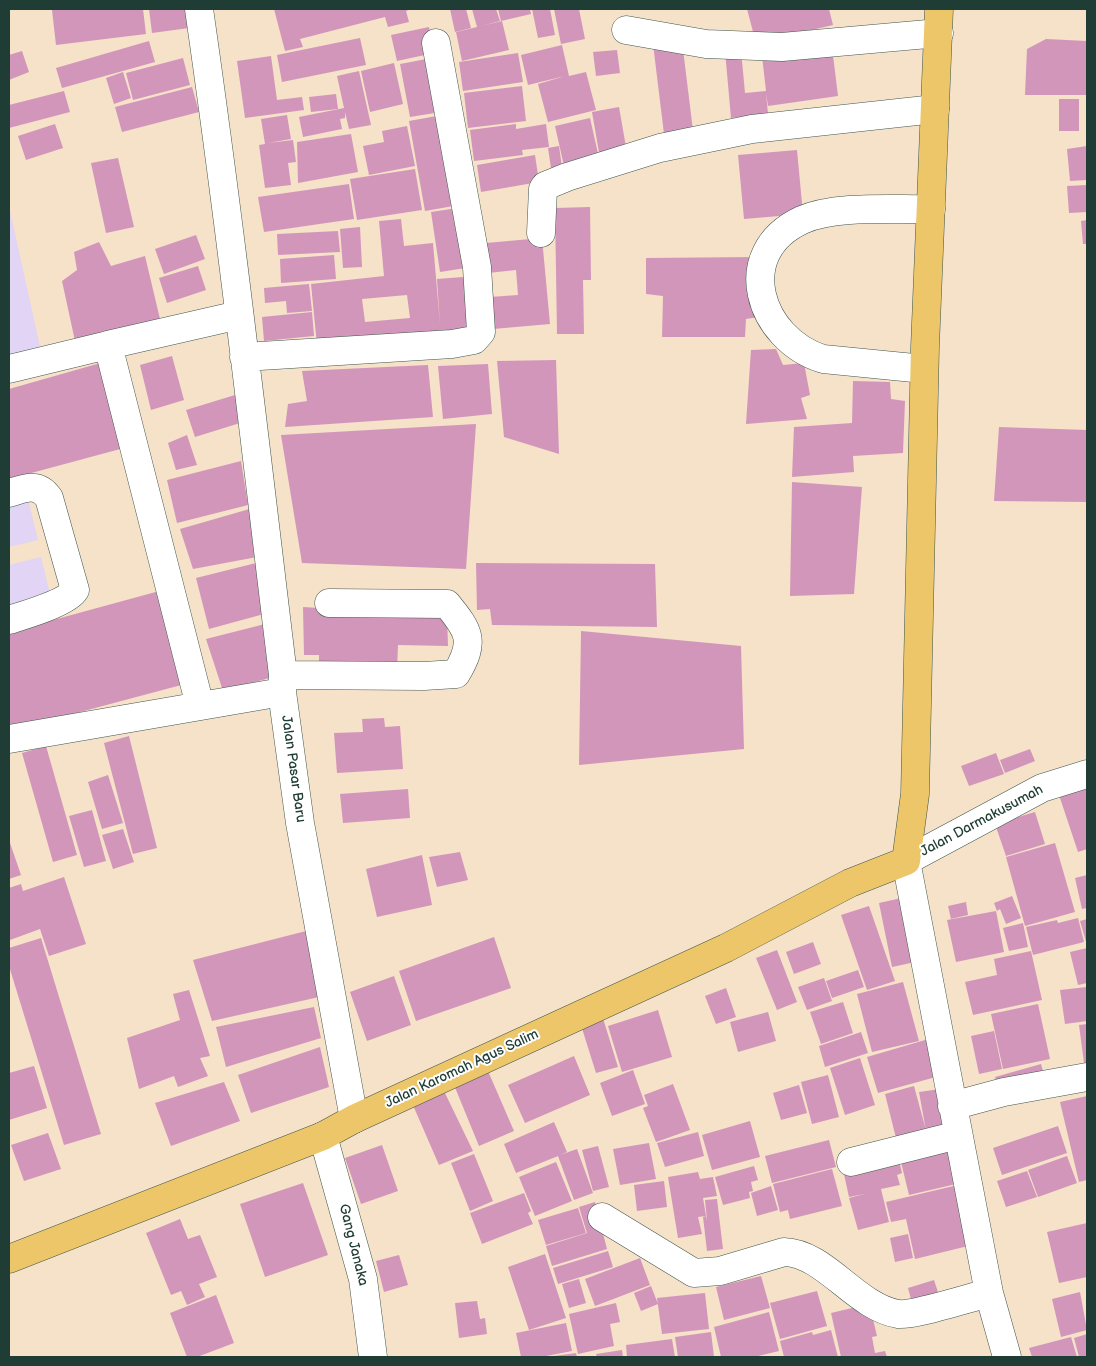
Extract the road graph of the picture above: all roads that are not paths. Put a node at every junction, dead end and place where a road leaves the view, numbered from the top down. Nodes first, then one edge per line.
1 (199, 9) edge
2 (939, 21) edge
3 (626, 30) dead end
4 (436, 43) dead end
5 (935, 109) junction
6 (931, 209) junction
7 (541, 233) dead end
8 (239, 315) junction
9 (108, 345) junction
10 (244, 357) junction
11 (9, 369) edge
12 (924, 369) junction
13 (9, 493) edge
14 (329, 603) dead end
15 (9, 620) edge
16 (282, 684) junction
17 (200, 706) junction
18 (9, 739) edge
19 (1087, 774) edge
20 (906, 861) junction
21 (1087, 1077) edge
22 (952, 1106) junction
23 (354, 1119) junction
24 (958, 1135) junction
25 (323, 1136) junction
26 (851, 1162) dead end
27 (602, 1218) dead end
28 (9, 1259) edge
29 (989, 1293) junction
30 (373, 1357) edge
31 (1007, 1357) edge

1 - 8 street, Jalan Pasar Baru
2 - 3 street
2 - 5 main road
4 - 10 street
5 - 6 main road
5 - 7 street
6 - 12 main road
6 - 12 street
8 - 9 street
8 - 10 street, Jalan Pasar Baru
9 - 11 street
9 - 17 street
10 - 16 street, Jalan Pasar Baru
12 - 20 main road
13 - 15 street
14 - 16 street
16 - 17 street
16 - 23 street, Jalan Pasar Baru
17 - 18 street
19 - 20 street, Jalan Darmakusumah
20 - 22 street
20 - 23 main road, Jalan Karomah Agus Salim
21 - 22 street
22 - 24 street
23 - 25 main road, Jalan Karomah Agus Salim
24 - 26 street
24 - 29 street
25 - 28 main road, Jalan Karomah Agus Salim
25 - 30 street, Gang Janaka
27 - 29 street
29 - 31 street

